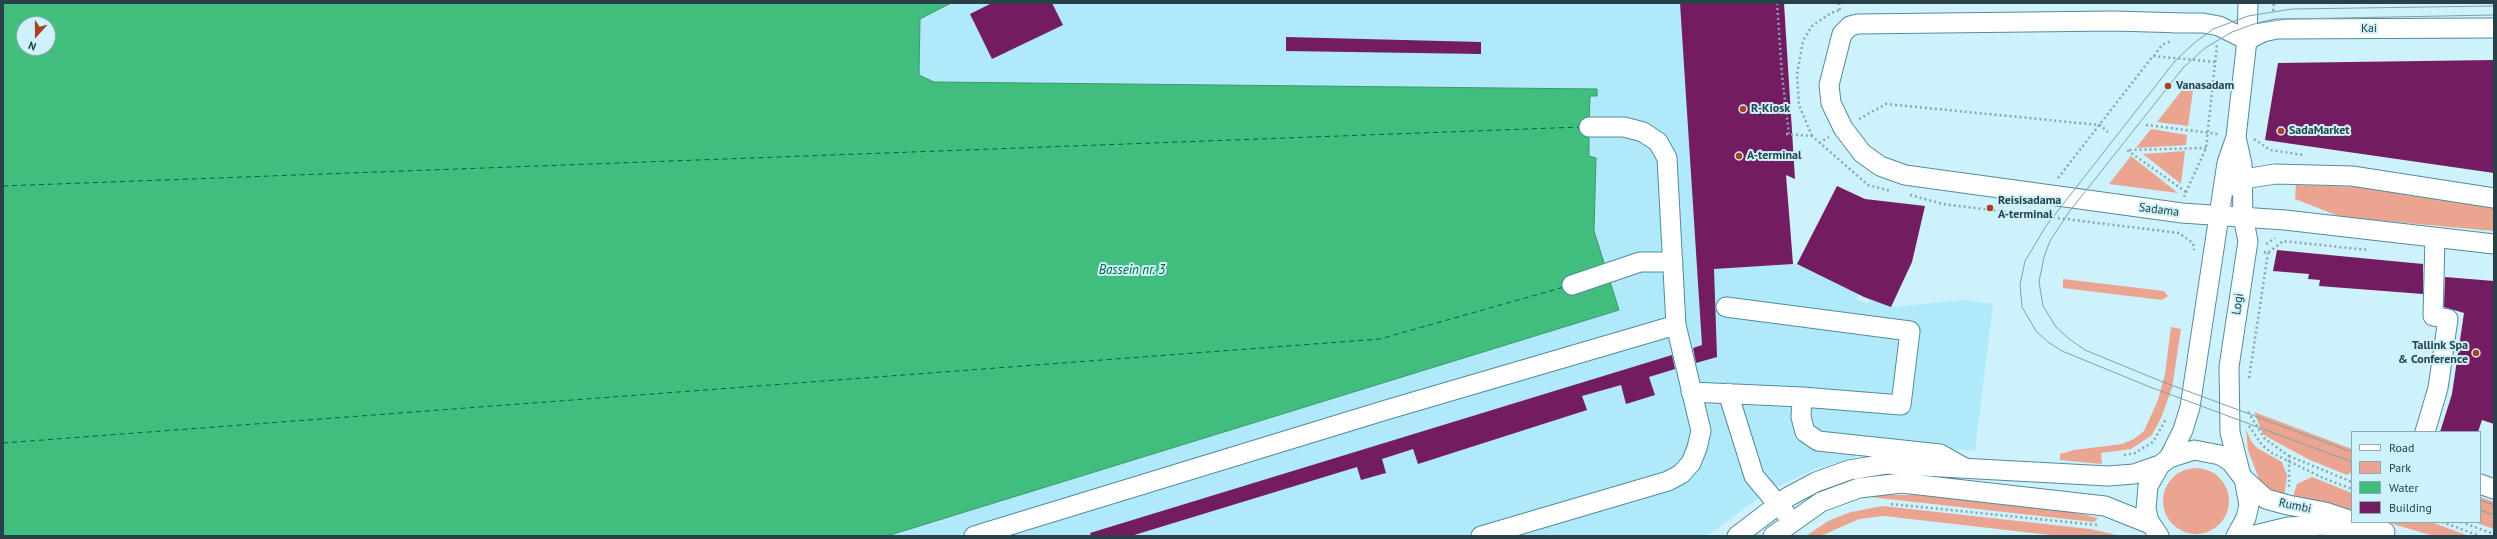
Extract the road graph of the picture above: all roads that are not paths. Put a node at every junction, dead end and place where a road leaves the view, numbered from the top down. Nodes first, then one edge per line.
1 (2248, 3) edge
2 (1915, 23) dead end
3 (2185, 23) junction
4 (2494, 28) edge
5 (2247, 40) junction
6 (1588, 127) dead end
7 (2236, 137) junction
8 (2244, 179) junction
9 (2222, 196) junction
10 (2494, 198) edge
11 (2220, 216) junction
12 (2243, 217) junction
13 (2281, 220) junction
14 (2435, 238) junction
15 (2494, 244) edge
16 (2247, 246) junction
17 (1673, 262) junction
18 (1572, 285) dead end
19 (1726, 307) dead end
20 (1676, 325) junction
21 (1692, 392) junction
22 (1728, 393) junction
23 (1802, 397) junction
24 (2425, 431) edge
25 (2165, 461) junction
26 (1966, 469) junction
27 (2242, 475) junction
28 (2481, 484) edge
29 (2494, 489) edge
30 (1778, 505) junction
31 (1792, 521) junction
32 (2351, 521) edge
33 (2358, 523) edge
34 (2155, 532) edge
35 (2391, 534) edge
36 (974, 536) edge
37 (1481, 536) edge
38 (1737, 536) edge
39 (1773, 536) edge
40 (2236, 536) edge
41 (2251, 536) edge

1 - 5 street, Logi
2 - 3 street
3 - 5 street
3 - 11 street, Sadama
4 - 5 street, Kai
5 - 7 street, Logi
6 - 17 street
7 - 8 street, Logi
7 - 9 street, Logi
8 - 9 street
8 - 10 street
8 - 12 street, Logi
9 - 11 street, Logi
11 - 12 street, Sadama
11 - 25 street, Logi
12 - 13 street, Sadama
12 - 16 street, Logi
13 - 14 street, Sadama
13 - 16 street
14 - 15 street, Sadama
14 - 24 street
16 - 27 street, Logi
17 - 18 street
17 - 20 street
19 - 23 street
20 - 21 street
20 - 36 street
21 - 22 street
21 - 37 street
22 - 23 street
22 - 30 street
23 - 26 street
25 - 26 street, Rumbi
25 - 27 street, Rumbi
25 - 34 street, Logi
26 - 30 street, Rumbi
27 - 32 street, Rumbi
27 - 40 street, Logi
28 - 29 street
30 - 31 street
30 - 38 street, Rumbi
31 - 34 street
31 - 39 street
33 - 35 street, Rumbi
35 - 41 street, Rumbi

